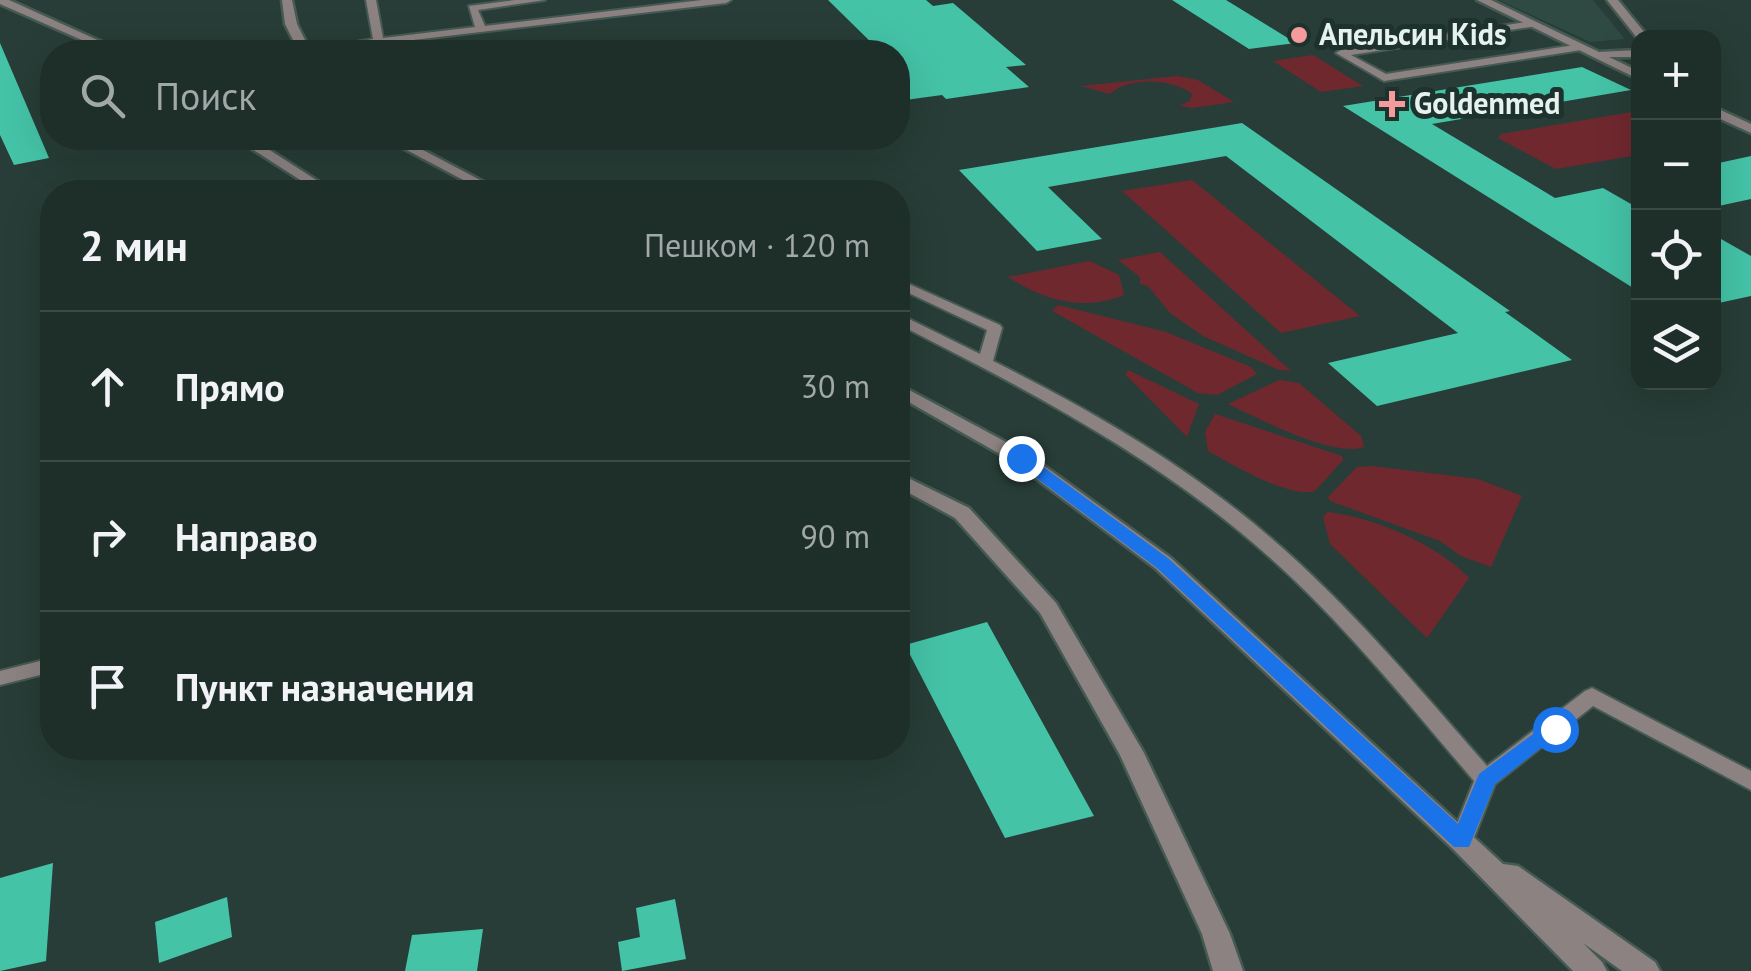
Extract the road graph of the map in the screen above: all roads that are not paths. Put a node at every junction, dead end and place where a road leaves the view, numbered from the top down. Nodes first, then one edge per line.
1 (0, 0) edge
2 (286, 0) edge
3 (371, 0) edge
4 (540, 0) edge
5 (726, 0) edge
6 (1482, 0) edge
7 (1612, 0) edge
8 (1532, 24) junction
9 (481, 29) junction
10 (1637, 30) edge
11 (91, 40) edge
12 (299, 40) edge
13 (379, 40) edge
14 (395, 40) edge
15 (1584, 49) junction
16 (1631, 52) edge
17 (1631, 72) edge
18 (1721, 114) edge
19 (1751, 129) edge
20 (261, 150) edge
21 (414, 150) edge
22 (309, 180) edge
23 (473, 180) edge
24 (910, 289) edge
25 (910, 324) edge
26 (985, 362) junction
27 (910, 396) edge
28 (910, 485) edge
29 (40, 668) edge
30 (0, 678) edge
31 (1486, 779) junction
32 (1751, 782) edge
33 (1462, 841) junction
34 (1228, 971) edge
35 (1592, 971) edge
36 (1646, 971) edge

1 - 11 street
2 - 12 street
3 - 13 lane
4 - 9 lane
5 - 9 lane
6 - 8 street
7 - 10 street
8 - 15 street
8 - 15 lane
9 - 14 lane
15 - 16 street
15 - 17 street
18 - 19 street
20 - 22 street
21 - 23 street
24 - 26 lane
25 - 26 lane
26 - 31 lane
27 - 33 street
28 - 34 street
29 - 30 lane
31 - 32 lane
31 - 33 lane
33 - 35 street
33 - 36 street

